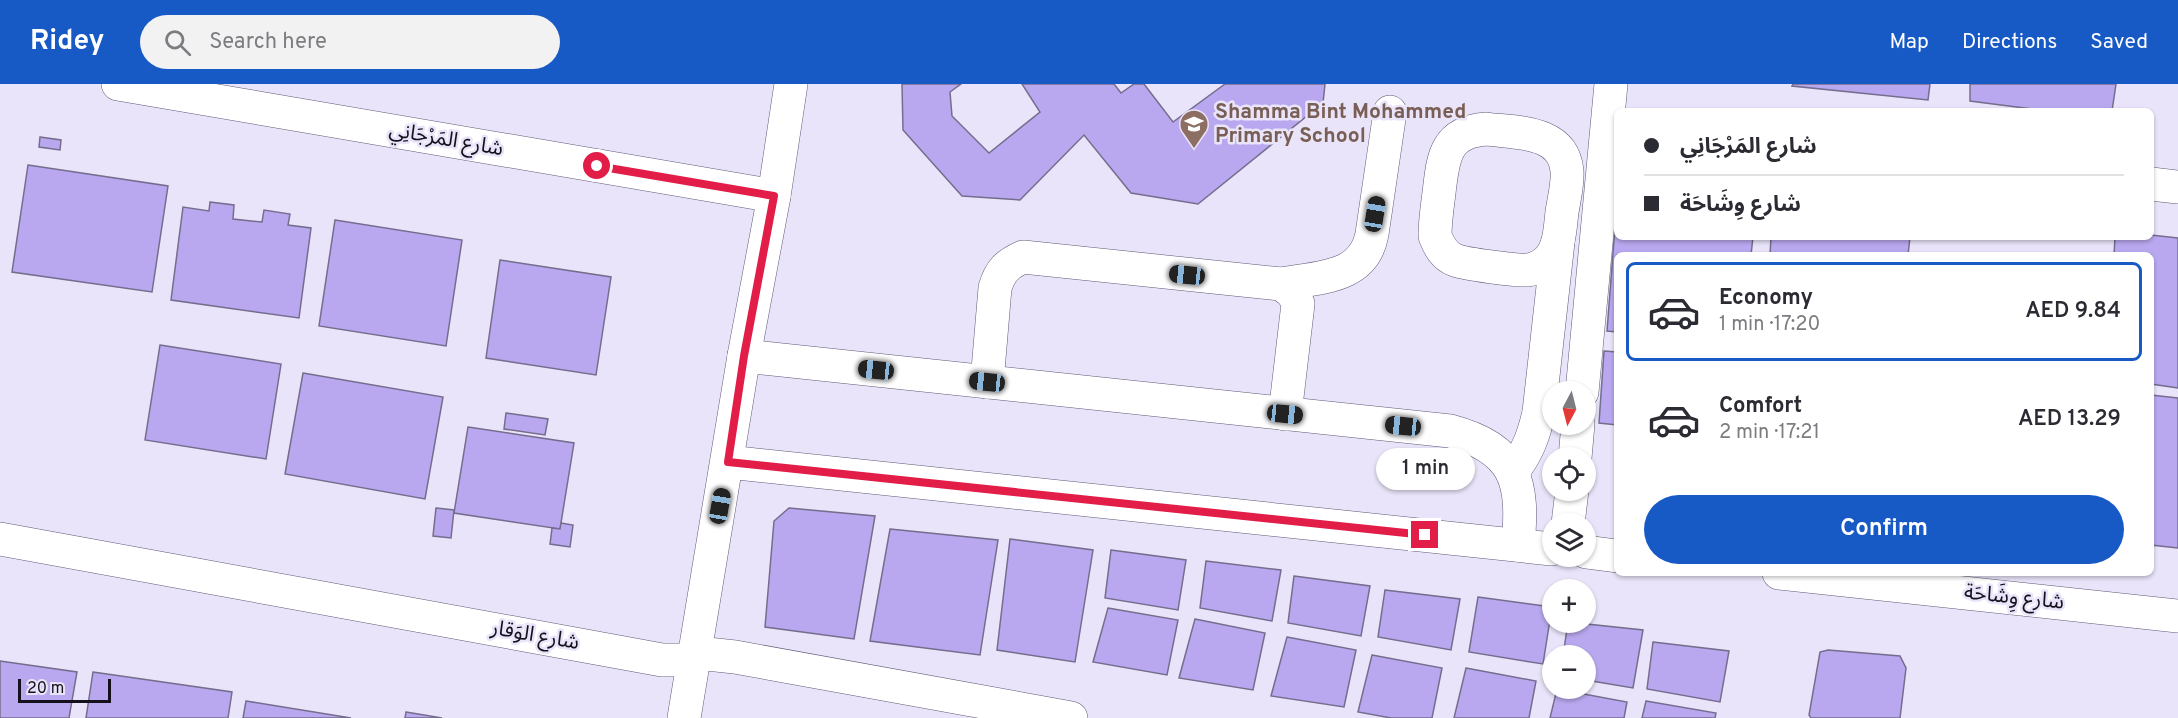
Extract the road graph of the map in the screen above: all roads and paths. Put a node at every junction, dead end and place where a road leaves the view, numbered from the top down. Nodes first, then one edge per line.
1 (118, 84) edge
2 (791, 84) edge
3 (1611, 84) edge
4 (1390, 112) dead end
5 (1612, 128) edge
6 (2154, 184) edge
7 (2178, 187) edge
8 (774, 196) junction
9 (1559, 238) junction
10 (1281, 285) junction
11 (744, 356) junction
12 (1583, 381) edge
13 (987, 382) junction
14 (1285, 414) junction
15 (728, 462) junction
16 (1512, 472) junction
17 (0, 539) edge
18 (1518, 545) junction
19 (1542, 548) edge
20 (1596, 553) edge
21 (1614, 556) edge
22 (1807, 576) edge
23 (2178, 616) edge
24 (695, 657) junction
25 (684, 718) edge
26 (1071, 718) edge

1 - 8 street, شارع المَرْجَانِي
2 - 8 street
3 - 5 street
4 - 10 street
5 - 12 street
6 - 7 street
8 - 11 street
9 - 9 street
9 - 16 street
10 - 13 street
10 - 14 street
11 - 13 street
11 - 15 street
13 - 14 street
14 - 16 street
15 - 18 street
15 - 24 street
16 - 18 street
17 - 24 street, شارع الوَقار
18 - 19 street
20 - 21 street
22 - 23 street, شارع وِشَاحَة
24 - 25 street
24 - 26 street, شارع الوَقار

